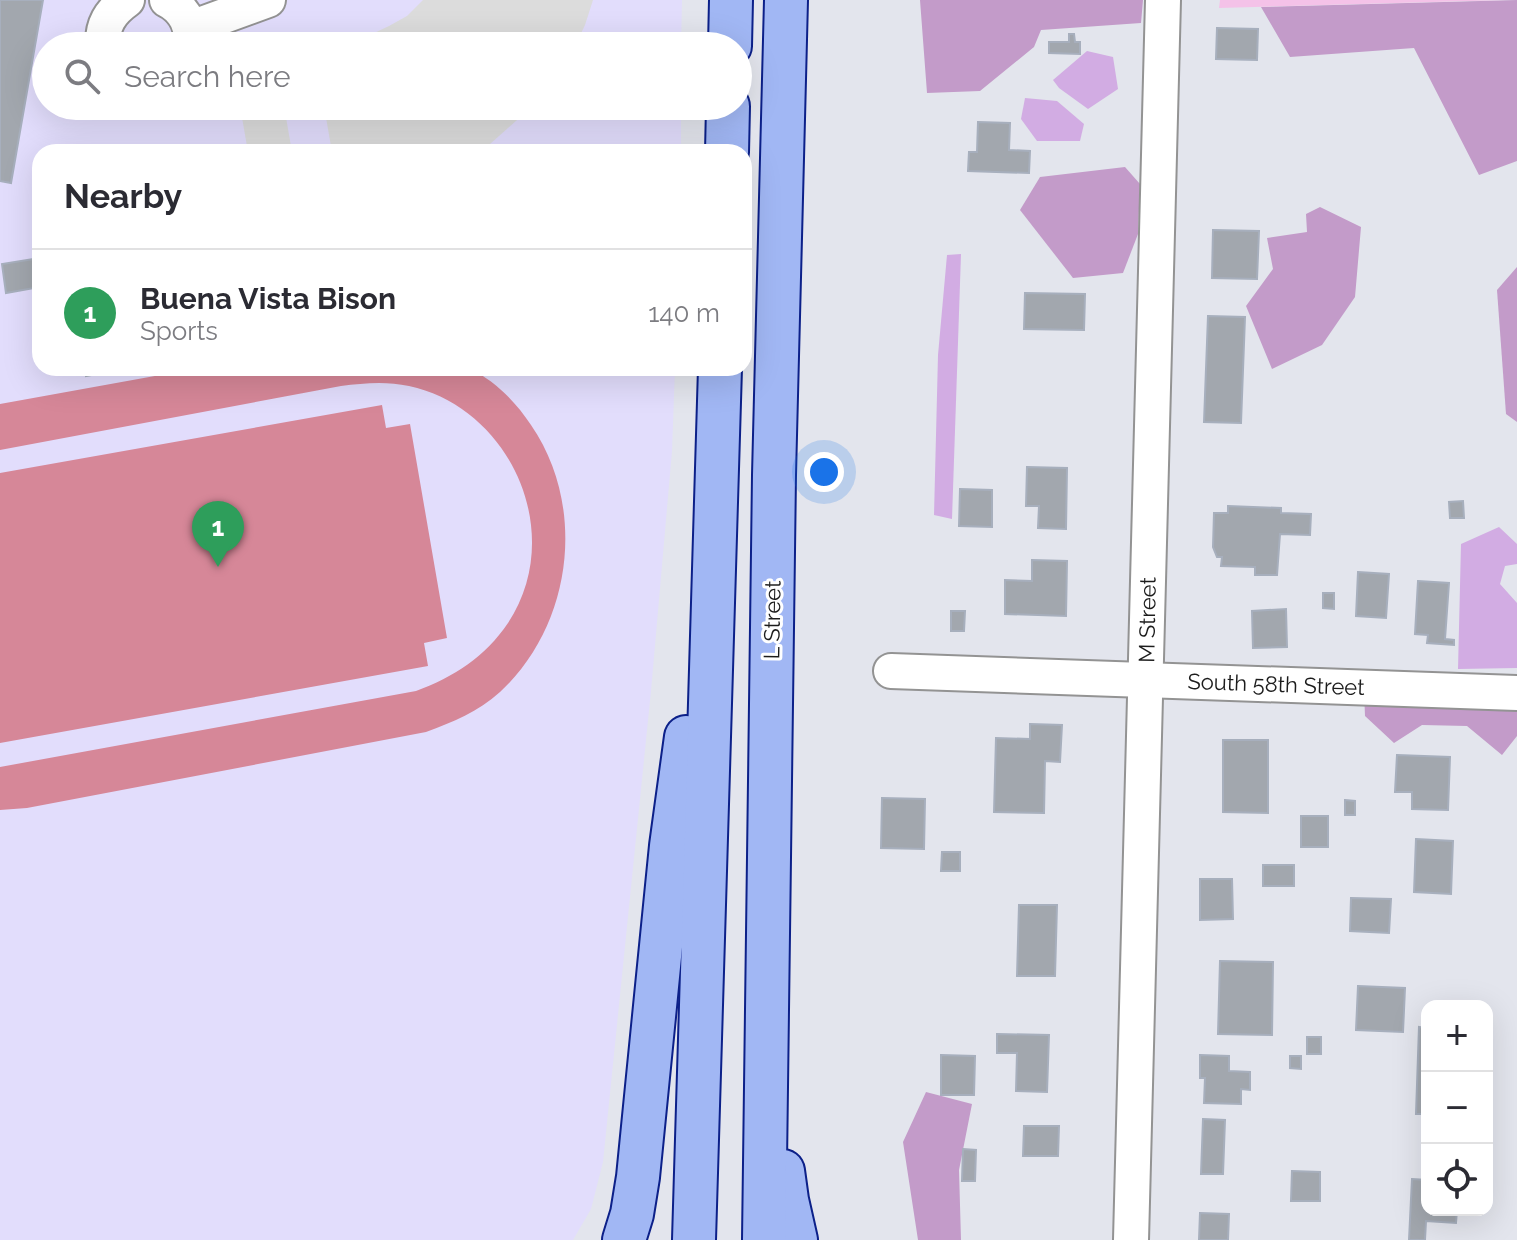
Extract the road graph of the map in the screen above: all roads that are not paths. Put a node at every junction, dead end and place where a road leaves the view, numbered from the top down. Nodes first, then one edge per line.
1 (127, 0) edge
2 (167, 0) edge
3 (268, 0) edge
4 (731, 0) edge
5 (786, 0) edge
6 (1163, 0) edge
7 (104, 32) edge
8 (189, 32) edge
9 (201, 32) edge
10 (730, 32) edge
11 (728, 120) edge
12 (727, 144) edge
13 (720, 376) edge
14 (716, 514) junction
15 (891, 671) dead end
16 (1145, 680) junction
17 (1517, 693) edge
18 (768, 1006) junction
19 (624, 1240) edge
20 (694, 1240) edge
21 (764, 1240) edge
22 (796, 1240) edge
23 (1131, 1240) edge

1 - 7 street
2 - 8 street
3 - 9 street
4 - 10 main road
5 - 18 main road, L Street
6 - 16 street, M Street
11 - 12 main road
13 - 14 main road
14 - 19 main road
14 - 20 main road
15 - 16 street, South 58th Street
16 - 17 street, South 58th Street
16 - 23 street, M Street
18 - 21 main road, L Street
18 - 22 main road

